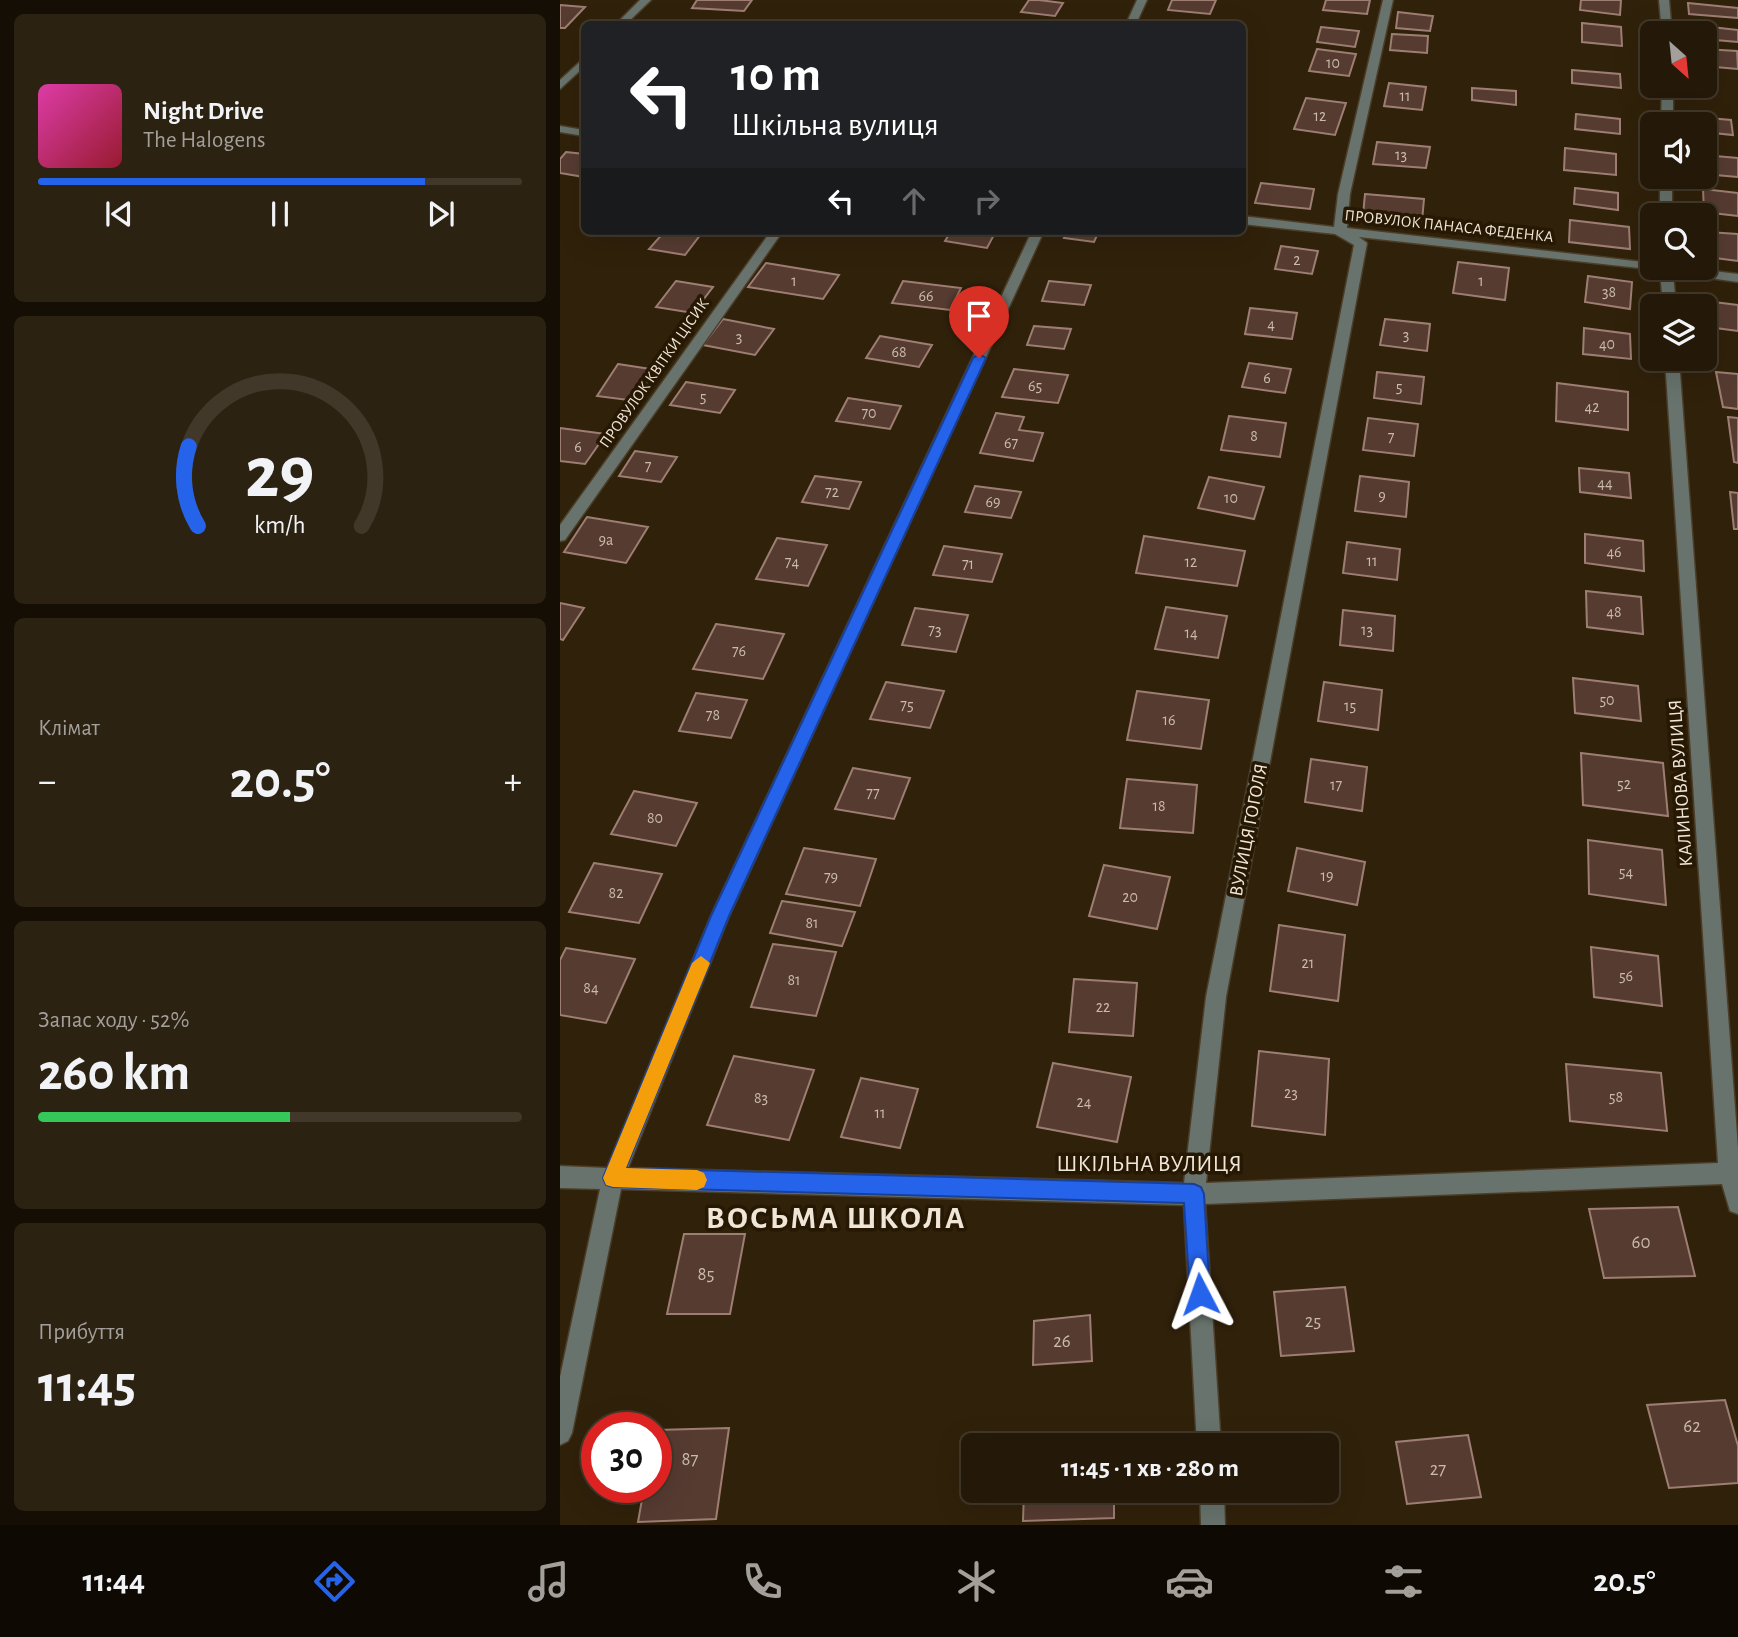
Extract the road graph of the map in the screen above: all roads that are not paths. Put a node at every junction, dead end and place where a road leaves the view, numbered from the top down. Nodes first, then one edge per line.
1 (646, 0) edge
2 (1142, 0) edge
3 (1388, 0) edge
4 (1664, 0) edge
5 (624, 21) edge
6 (1132, 21) edge
7 (1666, 21) edge
8 (581, 64) edge
9 (560, 86) edge
10 (560, 129) edge
11 (581, 132) edge
12 (1246, 220) edge
13 (1340, 232) junction
14 (774, 235) edge
15 (1036, 235) edge
16 (1640, 266) edge
17 (1717, 275) edge
18 (1738, 278) edge
19 (1673, 371) edge
20 (560, 536) edge
21 (1733, 1172) edge
22 (560, 1177) edge
23 (613, 1178) junction
24 (1194, 1194) junction
25 (1738, 1203) edge
26 (560, 1433) edge
27 (1208, 1433) edge
28 (1212, 1503) edge
29 (1213, 1525) edge

1 - 5 street
2 - 6 street
3 - 13 street
4 - 7 street
8 - 9 street
10 - 11 street
12 - 13 street, ПРОВУЛОК ПАНАСА ФЕДЕНКА
13 - 16 street, ПРОВУЛОК ПАНАСА ФЕДЕНКА
13 - 24 street, ВУЛИЦЯ ГОГОЛЯ
14 - 20 street, ПРОВУЛОК КВІТКИ ЦІСИК
15 - 23 street
17 - 18 street
19 - 21 street, КАЛИНОВА ВУЛИЦЯ
21 - 24 street, ШКІЛЬНА ВУЛИЦЯ
21 - 25 street, КАЛИНОВА ВУЛИЦЯ
22 - 23 street, ШКІЛЬНА ВУЛИЦЯ
23 - 24 street, ШКІЛЬНА ВУЛИЦЯ
23 - 26 street
24 - 27 street, ВУЛИЦЯ ГОГОЛЯ
28 - 29 street

